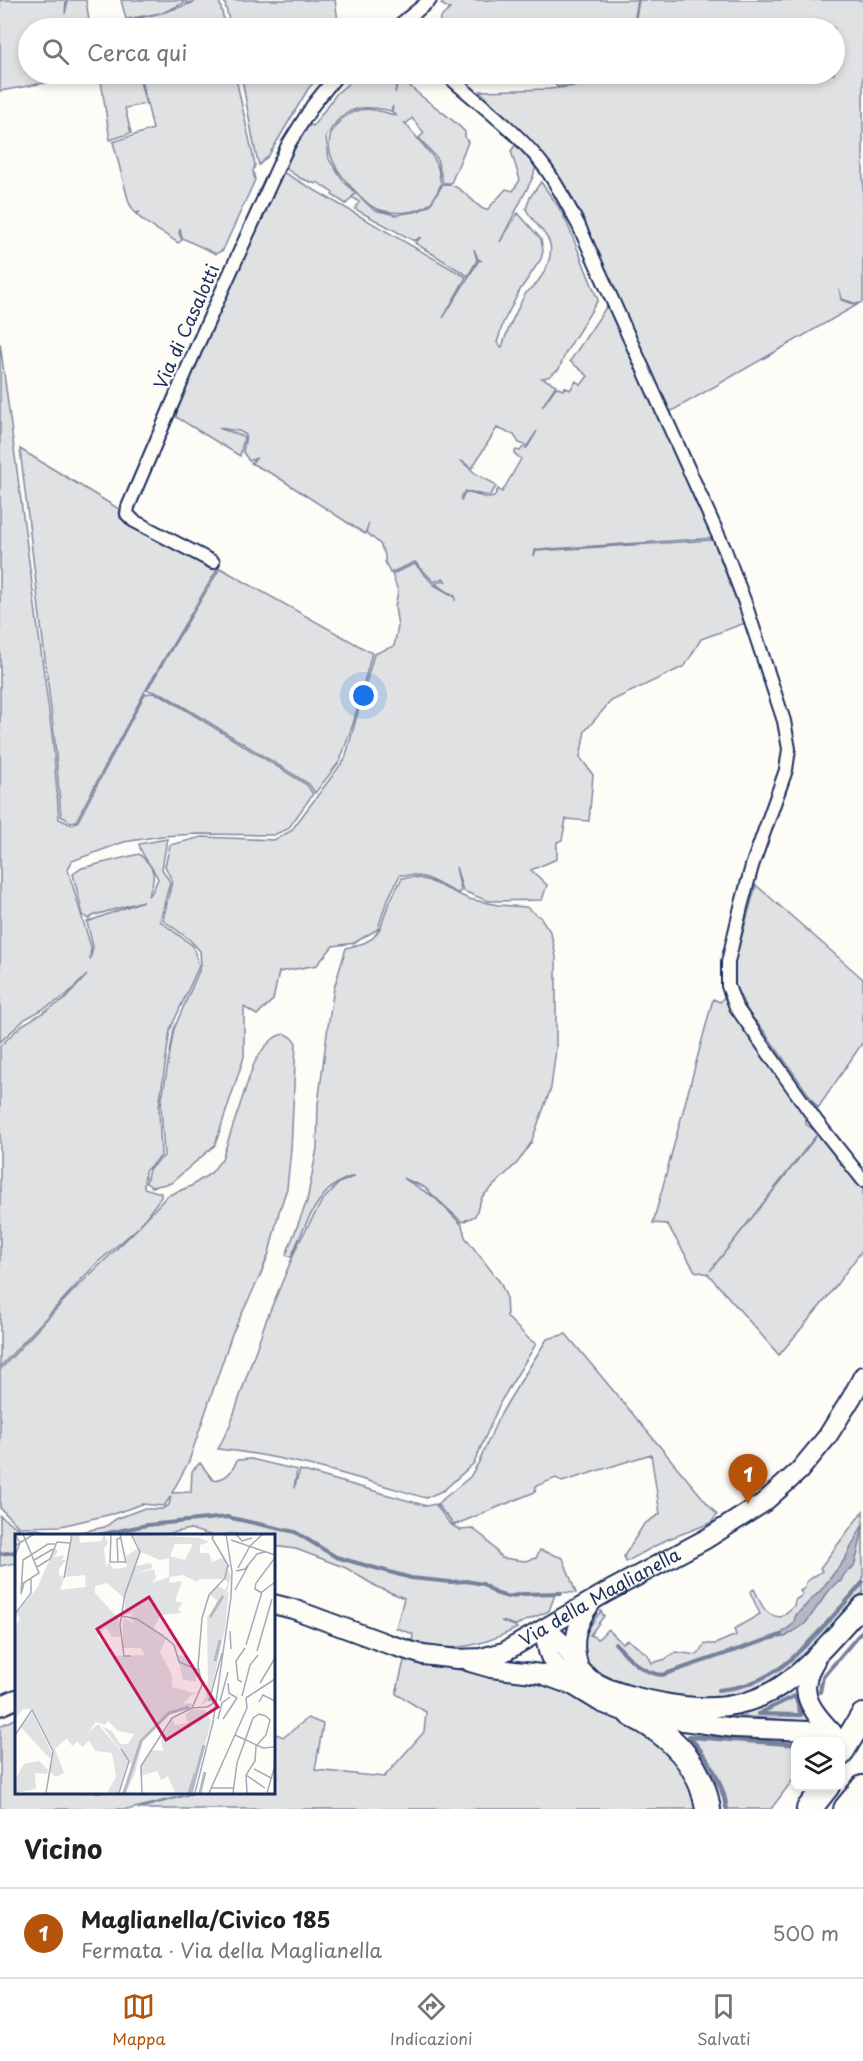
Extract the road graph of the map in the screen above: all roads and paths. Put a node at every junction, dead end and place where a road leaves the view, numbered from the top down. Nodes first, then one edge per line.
1 (430, 0) edge
2 (408, 18) edge
3 (330, 84) edge
4 (457, 84) edge
5 (213, 562) dead end
6 (863, 1180) edge
7 (863, 1376) edge
8 (594, 1599) junction
9 (274, 1604) edge
10 (863, 1605) edge
11 (545, 1629) junction
12 (823, 1648) junction
13 (457, 1659) junction
14 (577, 1679) junction
15 (15, 1699) edge
16 (0, 1706) edge
17 (631, 1714) junction
18 (863, 1716) edge
19 (863, 1743) edge
20 (845, 1746) edge
21 (845, 1764) edge
22 (863, 1788) edge
23 (819, 1791) edge
24 (823, 1791) edge
25 (863, 1803) edge
26 (708, 1809) edge
27 (809, 1809) edge
28 (846, 1809) edge
29 (857, 1809) edge

1 - 2 street
3 - 5 street, Via di Casalotti
4 - 6 street
7 - 8 main road, Via della Maglianella
8 - 11 main road, Via della Maglianella
8 - 14 main road
9 - 13 main road, Via della Maglianella
10 - 12 main road
11 - 13 main road, Via della Maglianella
11 - 14 main road
12 - 14 main road
12 - 17 main road
13 - 14 main road
14 - 17 main road
15 - 16 main road
17 - 26 highway
18 - 20 highway
19 - 21 highway
22 - 28 highway
23 - 27 highway
24 - 27 highway
25 - 29 highway

